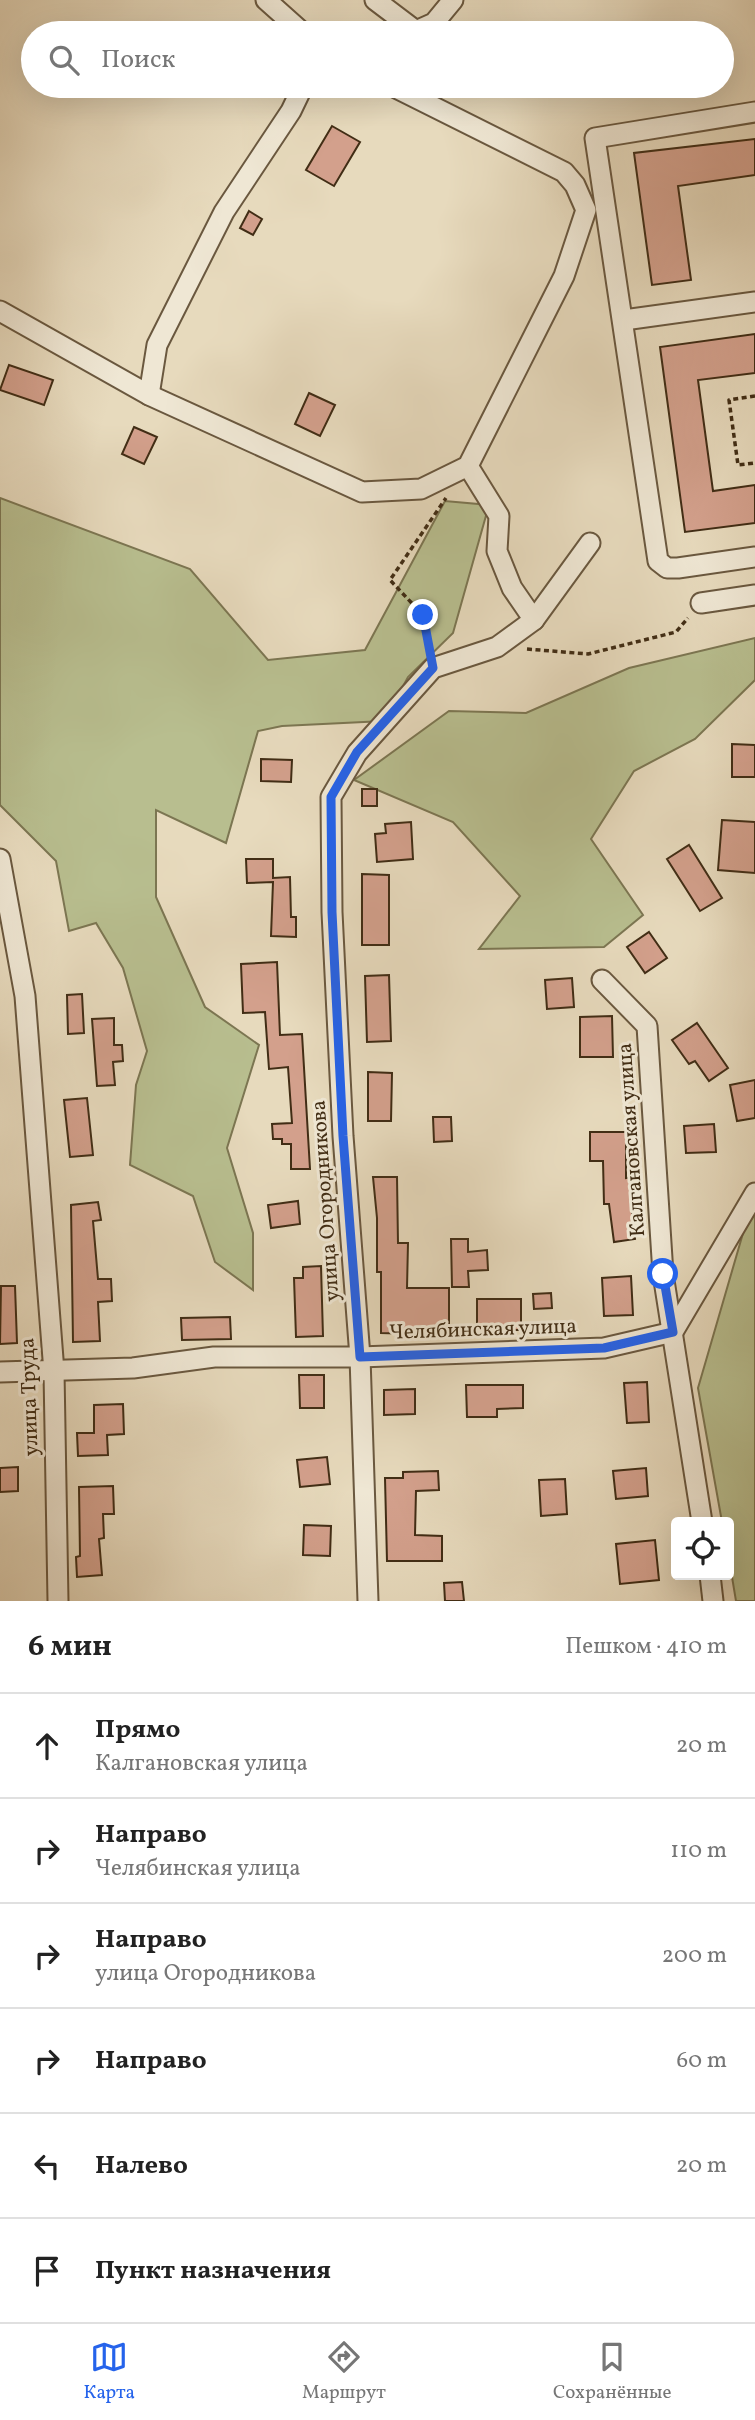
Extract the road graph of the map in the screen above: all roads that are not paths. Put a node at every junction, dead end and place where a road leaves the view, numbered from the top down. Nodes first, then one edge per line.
1 (266, 0) edge
2 (375, 0) edge
3 (453, 0) edge
4 (290, 21) edge
5 (403, 21) edge
6 (436, 21) edge
7 (297, 98) edge
8 (416, 98) edge
9 (755, 112) edge
10 (755, 302) edge
11 (0, 311) edge
12 (624, 320) junction
13 (149, 395) junction
14 (468, 466) junction
15 (590, 543) dead end
16 (755, 557) edge
17 (755, 595) edge
18 (701, 603) road end
19 (534, 620) junction
20 (0, 859) edge
21 (602, 980) dead end
22 (755, 1193) edge
23 (673, 1332) junction
24 (360, 1357) junction
25 (0, 1372) edge
26 (54, 1372) junction
27 (701, 1517) edge
28 (711, 1580) edge
29 (58, 1601) edge
30 (368, 1601) edge
31 (713, 1601) edge

1 - 4 street
2 - 5 street
3 - 6 street
7 - 13 street
8 - 14 street
9 - 12 street
10 - 12 street
11 - 13 street
12 - 16 street
13 - 14 street
14 - 19 street
15 - 19 street
17 - 18 street
19 - 24 street, улица Огородникова
20 - 26 street, улица Труда
21 - 23 street, Калгановская улица
22 - 23 street
23 - 24 street, Челябинская улица
23 - 27 street, Калгановская улица
24 - 26 street, Челябинская улица
24 - 30 street, улица Огородникова
25 - 26 street, Челябинская улица
26 - 29 street, улица Труда
28 - 31 street

